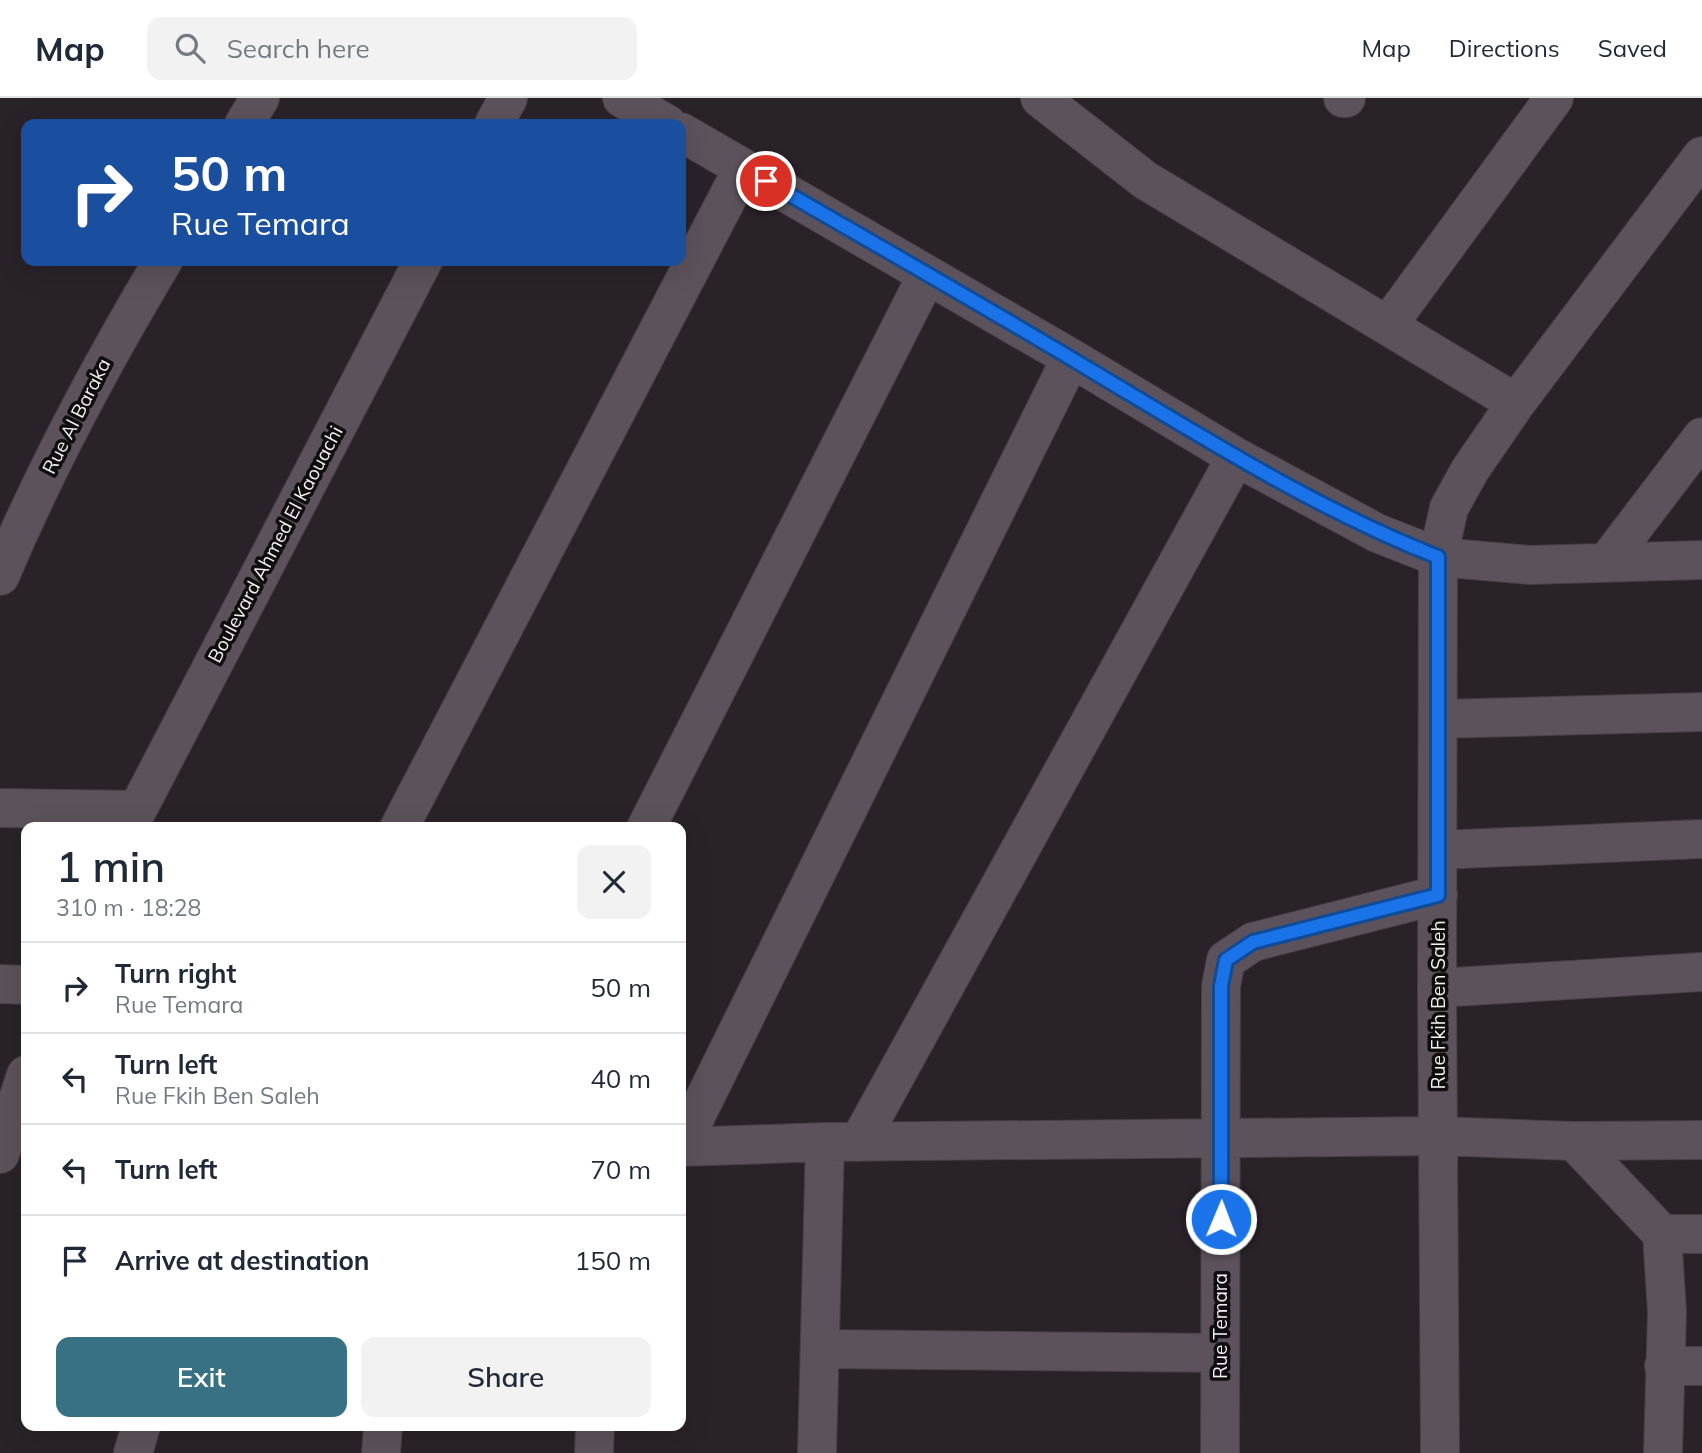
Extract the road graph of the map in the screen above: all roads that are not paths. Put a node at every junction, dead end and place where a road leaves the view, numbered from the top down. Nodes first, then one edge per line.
1 (260, 98) edge
2 (508, 98) edge
3 (622, 98) edge
4 (1041, 98) edge
5 (1554, 98) edge
6 (247, 119) edge
7 (497, 119) edge
8 (658, 119) edge
9 (686, 135) edge
10 (1702, 156) edge
11 (743, 168) junction
12 (160, 266) edge
13 (420, 266) edge
14 (927, 275) junction
15 (1388, 325) junction
16 (1070, 358) junction
17 (1516, 403) junction
18 (1702, 437) edge
19 (1236, 457) junction
20 (1438, 557) junction
21 (1702, 560) edge
22 (1607, 562) junction
23 (0, 576) edge
24 (1702, 712) edge
25 (1439, 719) junction
26 (0, 808) edge
27 (132, 819) edge
28 (402, 822) edge
29 (649, 822) edge
30 (1702, 839) edge
31 (1438, 850) junction
32 (1438, 895) junction
33 (1702, 972) edge
34 (0, 984) edge
35 (21, 985) edge
36 (1437, 988) junction
37 (21, 1098) edge
38 (1438, 1136) junction
39 (686, 1137) edge
40 (1222, 1138) junction
41 (1702, 1140) edge
42 (1574, 1141) junction
43 (842, 1142) junction
44 (686, 1147) edge
45 (10, 1148) edge
46 (1662, 1234) junction
47 (1702, 1234) edge
48 (821, 1349) junction
49 (1220, 1353) junction
50 (1664, 1366) junction
51 (1702, 1366) edge
52 (140, 1431) edge
53 (383, 1431) edge
54 (595, 1431) edge
55 (133, 1453) edge
56 (381, 1453) edge
57 (594, 1453) edge
58 (817, 1453) edge
59 (1220, 1453) edge
60 (1440, 1453) edge
61 (1663, 1453) edge

1 - 6 street
2 - 7 street
3 - 8 street
4 - 15 street
5 - 15 street
9 - 11 street
10 - 17 street, Rue Fkih Ben Saleh
11 - 14 street
11 - 28 street
12 - 23 street, Rue Al Baraka
13 - 27 street, Boulevard Ahmed El Kaouachi
14 - 16 street
14 - 29 street
15 - 17 street
16 - 19 street
16 - 39 street
17 - 20 street, Rue Fkih Ben Saleh
18 - 22 street
19 - 20 street
19 - 43 street
20 - 22 street
20 - 25 street, Rue Fkih Ben Saleh
21 - 22 street
24 - 25 street
25 - 31 street, Rue Fkih Ben Saleh
26 - 27 street
30 - 31 street
31 - 32 street, Rue Fkih Ben Saleh
32 - 36 street, Rue Fkih Ben Saleh
32 - 40 street, Rue Temara
33 - 36 street
34 - 35 street
36 - 38 street, Rue Fkih Ben Saleh
37 - 45 street
38 - 40 street
38 - 42 street
38 - 60 street, Rue Fkih Ben Saleh
40 - 43 street
40 - 49 street, Rue Temara
41 - 42 street
42 - 46 street
43 - 44 street
43 - 48 street
46 - 47 street
46 - 50 street
48 - 49 street
48 - 58 street
49 - 59 street, Rue Temara
50 - 51 street
50 - 61 street
52 - 55 street
53 - 56 street
54 - 57 street

